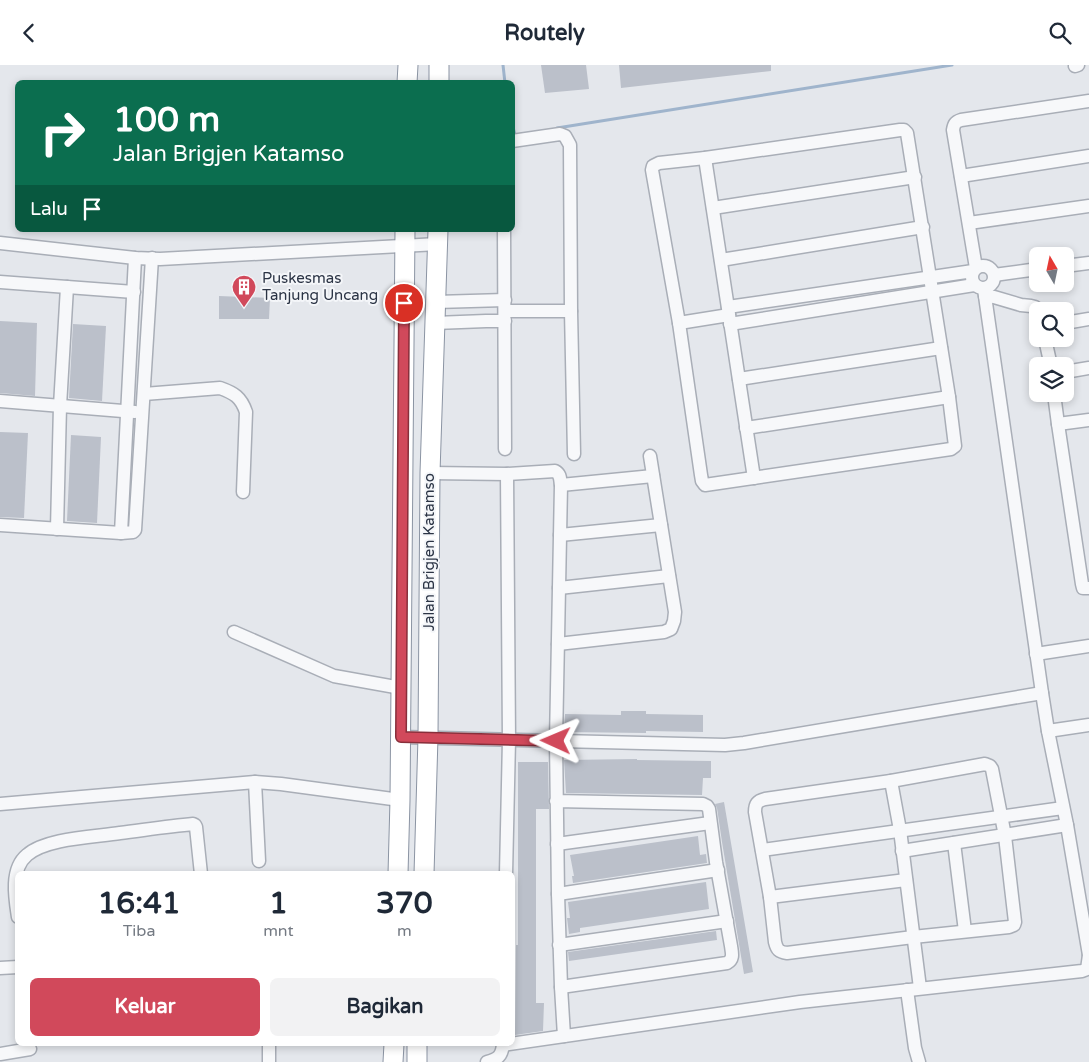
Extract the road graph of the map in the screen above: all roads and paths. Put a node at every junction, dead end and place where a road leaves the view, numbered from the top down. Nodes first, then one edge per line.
1 (408, 65) edge
2 (439, 65) edge
3 (407, 80) edge
4 (439, 80) edge
5 (1089, 101) edge
6 (515, 141) edge
7 (1089, 155) edge
8 (705, 158) junction
9 (961, 176) junction
10 (915, 177) junction
11 (1089, 206) edge
12 (713, 208) junction
13 (970, 223) junction
14 (923, 227) junction
15 (504, 232) edge
16 (405, 237) edge
17 (438, 237) edge
18 (0, 243) edge
19 (136, 258) junction
20 (152, 258) junction
21 (720, 260) junction
22 (1089, 263) edge
23 (1074, 265) edge
24 (975, 269) junction
25 (1029, 270) edge
26 (994, 275) junction
27 (930, 277) junction
28 (0, 282) edge
29 (66, 287) junction
30 (981, 290) junction
31 (134, 291) junction
32 (932, 291) junction
33 (436, 303) junction
34 (1029, 306) edge
35 (505, 311) junction
36 (571, 311) junction
37 (729, 316) junction
38 (1089, 319) edge
39 (1074, 322) edge
40 (435, 323) junction
41 (679, 323) junction
42 (941, 348) junction
43 (1089, 368) edge
44 (1074, 370) edge
45 (738, 379) junction
46 (144, 394) junction
47 (949, 397) junction
48 (0, 401) edge
49 (1055, 402) edge
50 (60, 406) junction
51 (127, 411) junction
52 (143, 413) junction
53 (1089, 420) edge
54 (1058, 424) junction
55 (746, 428) junction
56 (505, 449) dead end
57 (574, 454) dead end
58 (650, 456) dead end
59 (430, 473) junction
60 (507, 474) junction
61 (653, 476) junction
62 (754, 478) junction
63 (561, 485) junction
64 (243, 492) dead end
65 (0, 525) edge
66 (661, 525) junction
67 (57, 529) junction
68 (121, 533) junction
69 (560, 535) junction
70 (669, 576) junction
71 (559, 588) junction
72 (1089, 588) edge
73 (234, 632) dead end
74 (558, 644) junction
75 (1089, 647) edge
76 (1036, 654) junction
77 (401, 688) junction
78 (1042, 693) junction
79 (1089, 725) edge
80 (1048, 731) junction
81 (401, 737) junction
82 (428, 737) junction
83 (509, 739) junction
84 (556, 741) junction
85 (891, 781) junction
86 (255, 782) junction
87 (400, 801) junction
88 (556, 801) junction
89 (0, 803) edge
90 (1063, 808) junction
91 (1002, 816) junction
92 (710, 823) junction
93 (1067, 825) junction
94 (900, 830) junction
95 (1005, 836) junction
96 (954, 843) junction
97 (557, 844) junction
98 (762, 850) junction
99 (902, 851) junction
100 (259, 861) dead end
101 (718, 870) junction
102 (17, 871) edge
103 (201, 871) edge
104 (398, 871) edge
105 (424, 871) edge
106 (506, 871) edge
107 (906, 880) junction
108 (15, 884) edge
109 (558, 894) junction
110 (15, 897) edge
111 (770, 897) junction
112 (727, 921) junction
113 (965, 931) junction
114 (913, 937) junction
115 (559, 945) junction
116 (1089, 955) edge
117 (15, 967) edge
118 (0, 968) edge
119 (1088, 969) edge
120 (561, 987) junction
121 (913, 989) junction
122 (564, 1036) junction
123 (515, 1043) edge
124 (269, 1046) edge
125 (394, 1046) edge
126 (418, 1046) edge
127 (503, 1046) edge
128 (30, 1049) dead end
129 (0, 1054) edge
130 (269, 1062) edge
131 (393, 1062) edge
132 (417, 1062) edge
133 (487, 1062) edge
134 (918, 1062) edge

1 - 3 highway
2 - 4 highway
5 - 9 street
6 - 36 street
7 - 9 street
8 - 10 street
8 - 12 street
8 - 41 street
9 - 13 street
10 - 12 street
10 - 14 street
11 - 13 street
12 - 21 street
13 - 24 street
14 - 21 street
14 - 27 street
15 - 35 street
16 - 17 street
16 - 20 street
16 - 77 highway, Jalan Brigjen Katamso
17 - 33 highway, Jalan Brigjen Katamso
18 - 19 street
19 - 20 street
19 - 31 street
20 - 46 street
21 - 37 street
22 - 23 street
24 - 26 street
24 - 27 street
24 - 30 street
25 - 26 street
26 - 30 street
27 - 32 street
27 - 37 street
28 - 29 street
29 - 31 street
29 - 50 street
30 - 32 street
30 - 34 street
30 - 76 street
31 - 51 street
32 - 37 street
32 - 42 street
33 - 35 street
33 - 40 highway, Jalan Brigjen Katamso
35 - 36 street
35 - 40 street
35 - 56 street
36 - 57 street
37 - 41 street
37 - 45 street
38 - 39 street
40 - 59 highway, Jalan Brigjen Katamso
41 - 62 street
42 - 45 street
42 - 47 street
43 - 44 street
45 - 55 street
46 - 52 street
46 - 64 street
47 - 55 street
47 - 62 street
48 - 50 street
49 - 54 street
50 - 51 street
50 - 67 street
51 - 52 street
51 - 68 street
52 - 68 street
53 - 54 street
54 - 72 street
55 - 62 street
58 - 61 street
59 - 60 street
59 - 82 highway, Jalan Brigjen Katamso
60 - 63 street
60 - 83 street
61 - 63 street
61 - 66 street
63 - 69 street
65 - 67 street
66 - 69 street
66 - 70 street
67 - 68 street
69 - 71 street
70 - 71 street
70 - 74 street
71 - 74 street
73 - 77 street
74 - 84 street
75 - 76 street
76 - 78 street
77 - 81 highway, Jalan Brigjen Katamso
78 - 80 street
78 - 84 street
79 - 80 street
80 - 90 street
81 - 82 street
81 - 87 highway, Jalan Brigjen Katamso
82 - 83 street
82 - 105 highway, Jalan Brigjen Katamso
83 - 84 street
83 - 106 street
84 - 88 street
85 - 91 street
85 - 94 street
85 - 98 street
86 - 87 street
86 - 89 street
86 - 100 street
87 - 104 highway, Jalan Brigjen Katamso
88 - 92 street
88 - 97 street
90 - 91 street
90 - 93 street
91 - 94 street
91 - 95 street
92 - 97 street
92 - 101 street
93 - 95 street
93 - 116 street
94 - 98 street
94 - 99 street
95 - 96 street
95 - 113 street
96 - 99 street
96 - 113 street
97 - 109 street
98 - 111 street
99 - 107 street
101 - 109 street
101 - 112 street
102 - 103 street
107 - 111 street
107 - 114 street
108 - 110 street
109 - 115 street
111 - 114 street
112 - 115 street
112 - 120 street
113 - 114 street
114 - 121 street
115 - 120 street
116 - 119 street
117 - 118 street
119 - 121 street
120 - 122 street
121 - 122 street
121 - 134 street
122 - 123 street
124 - 130 street
125 - 131 highway
126 - 132 highway
127 - 133 street
128 - 129 street

